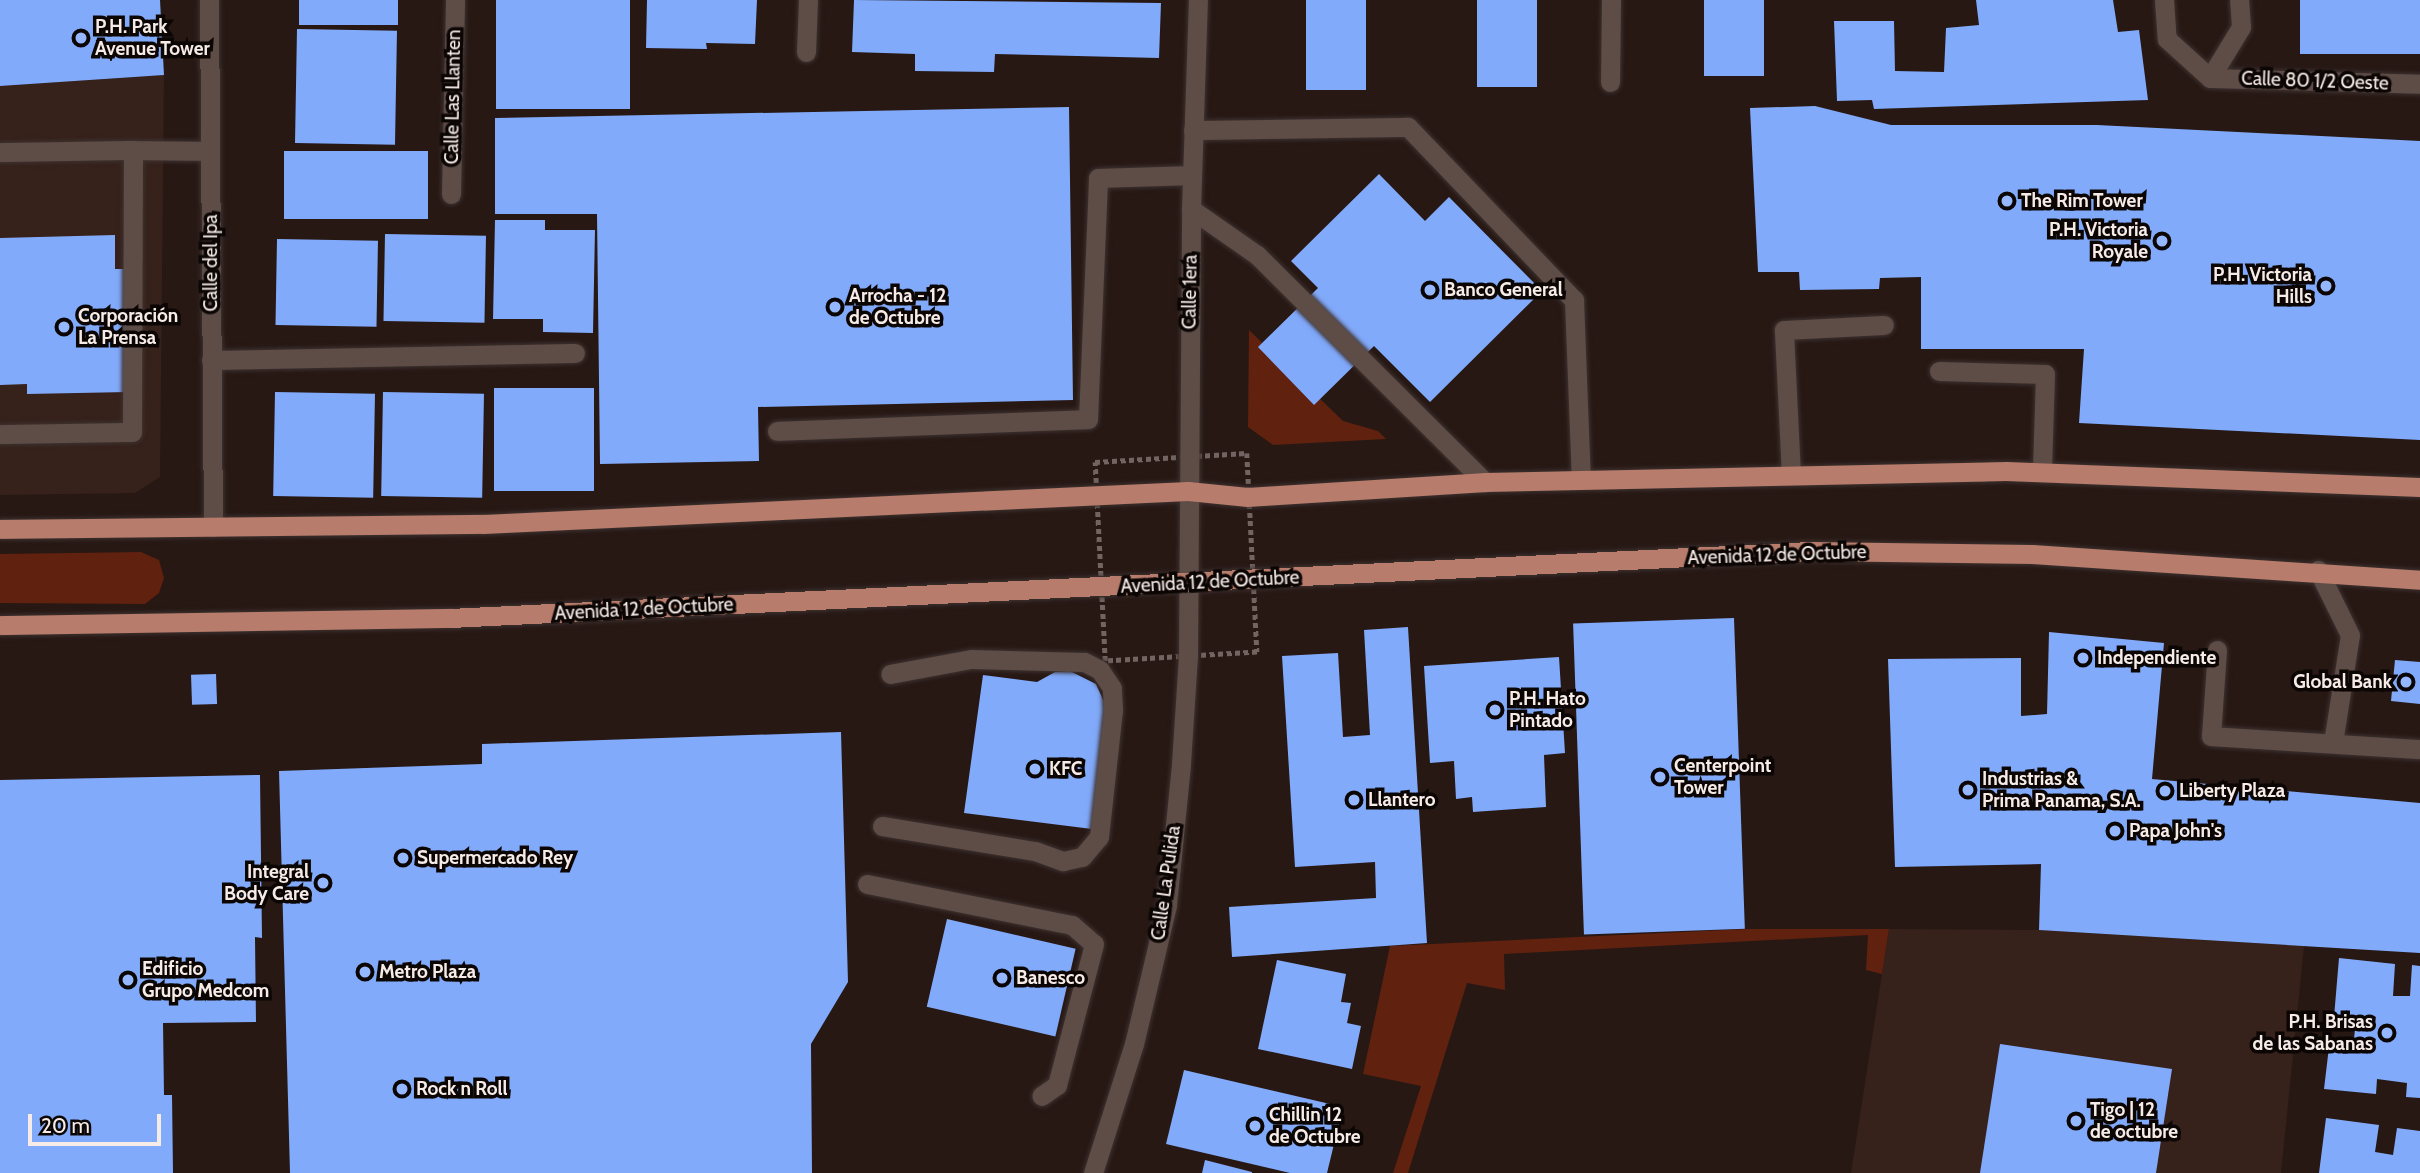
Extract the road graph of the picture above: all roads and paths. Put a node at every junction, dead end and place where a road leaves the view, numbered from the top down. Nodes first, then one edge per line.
1 (209, 0) edge
2 (455, 0) edge
3 (808, 0) edge
4 (1198, 0) edge
5 (1611, 0) edge
6 (2164, 0) edge
7 (2239, 0) edge
8 (806, 52) dead end
9 (2210, 78) junction
10 (1610, 82) dead end
11 (2420, 84) edge
12 (1193, 130) junction
13 (133, 150) junction
14 (210, 151) junction
15 (0, 152) edge
16 (1192, 175) junction
17 (451, 194) dead end
18 (1191, 209) junction
19 (1884, 325) dead end
20 (575, 353) dead end
21 (211, 360) junction
22 (1939, 371) dead end
23 (777, 431) dead end
24 (0, 434) edge
25 (2042, 472) junction
26 (1791, 475) junction
27 (1581, 479) junction
28 (1485, 482) junction
29 (2420, 487) edge
30 (1188, 491) junction
31 (213, 527) junction
32 (0, 529) edge
33 (2318, 570) junction
34 (2420, 580) edge
35 (1187, 584) junction
36 (0, 625) edge
37 (2217, 650) dead end
38 (890, 674) dead end
39 (2333, 742) junction
40 (2420, 750) edge
41 (882, 825) dead end
42 (867, 884) dead end
43 (1041, 1096) dead end
44 (1093, 1173) edge

1 - 14 street, Calle del Ipa
2 - 17 street, Calle Las Llanten
3 - 8 street
4 - 12 street, Calle 1era
5 - 10 street
6 - 9 street
7 - 9 street, Calle 80 1/2 Oeste
9 - 11 street, Calle 80 1/2 Oeste
12 - 16 street, Calle 1era
12 - 27 street
13 - 14 street
13 - 15 street
13 - 24 street
14 - 21 street, Calle del Ipa
16 - 18 street, Calle 1era
16 - 23 street
18 - 28 street
18 - 30 street, Calle 1era
19 - 26 street
20 - 21 street
21 - 31 street, Calle del Ipa
22 - 25 street
25 - 26 main road
25 - 29 main road
26 - 27 main road
27 - 28 main road
28 - 30 main road
30 - 31 main road
30 - 35 street, Calle 1era
31 - 32 main road
33 - 34 main road, Avenida 12 de Octubre
33 - 35 main road, Avenida 12 de Octubre
33 - 39 street
35 - 36 main road, Avenida 12 de Octubre
35 - 44 street, Calle La Pulida
37 - 39 street
38 - 41 street
39 - 40 street
42 - 43 street

